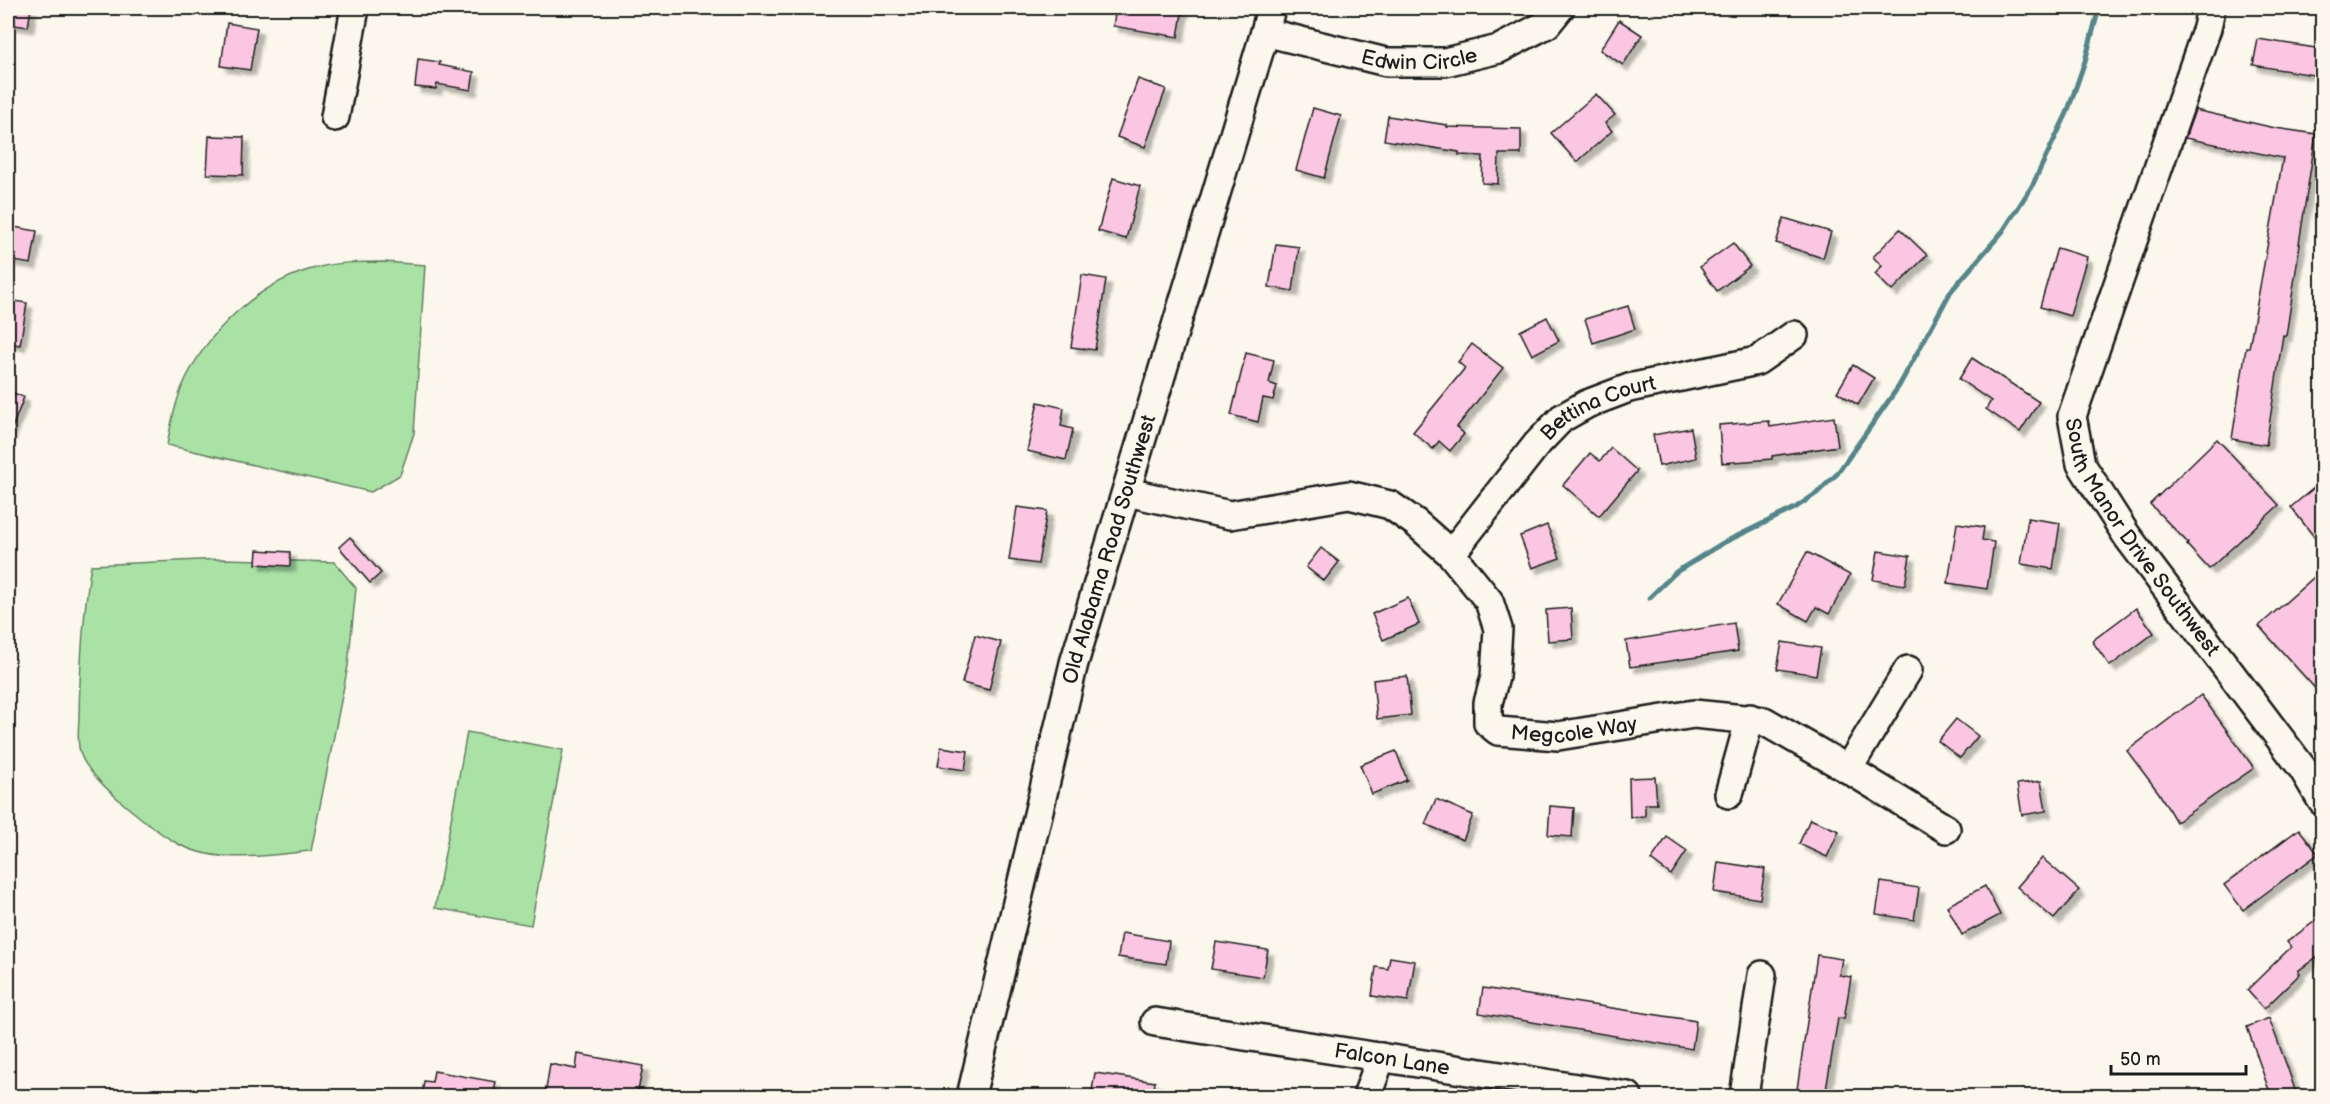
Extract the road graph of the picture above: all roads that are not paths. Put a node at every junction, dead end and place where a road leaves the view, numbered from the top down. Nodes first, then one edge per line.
1 (355, 8) edge
2 (1560, 8) edge
3 (2211, 8) edge
4 (1268, 20) edge
5 (335, 117) dead end
6 (1794, 335) dead end
7 (1127, 492) junction
8 (1450, 554) junction
9 (1908, 670) dead end
10 (1750, 718) junction
11 (1848, 769) junction
12 (1729, 794) dead end
13 (2322, 801) edge
14 (1946, 830) dead end
15 (1762, 975) dead end
16 (1155, 1022) dead end
17 (1381, 1057) junction
18 (970, 1096) edge
19 (1367, 1096) edge
20 (1629, 1096) edge
21 (1744, 1096) edge

1 - 5 street
2 - 4 street, Edwin Circle
3 - 13 street, South Manor Drive Southwest
4 - 7 street, Old Alabama Road Southwest
6 - 8 street, Bettina Court
7 - 8 street, Megcole Way
7 - 18 street, Old Alabama Road Southwest
8 - 10 street, Megcole Way
9 - 11 street
10 - 11 street, Megcole Way
10 - 12 street
11 - 14 street, Megcole Way
15 - 21 street
16 - 17 street, Falcon Lane
17 - 19 street
17 - 20 street, Falcon Lane

